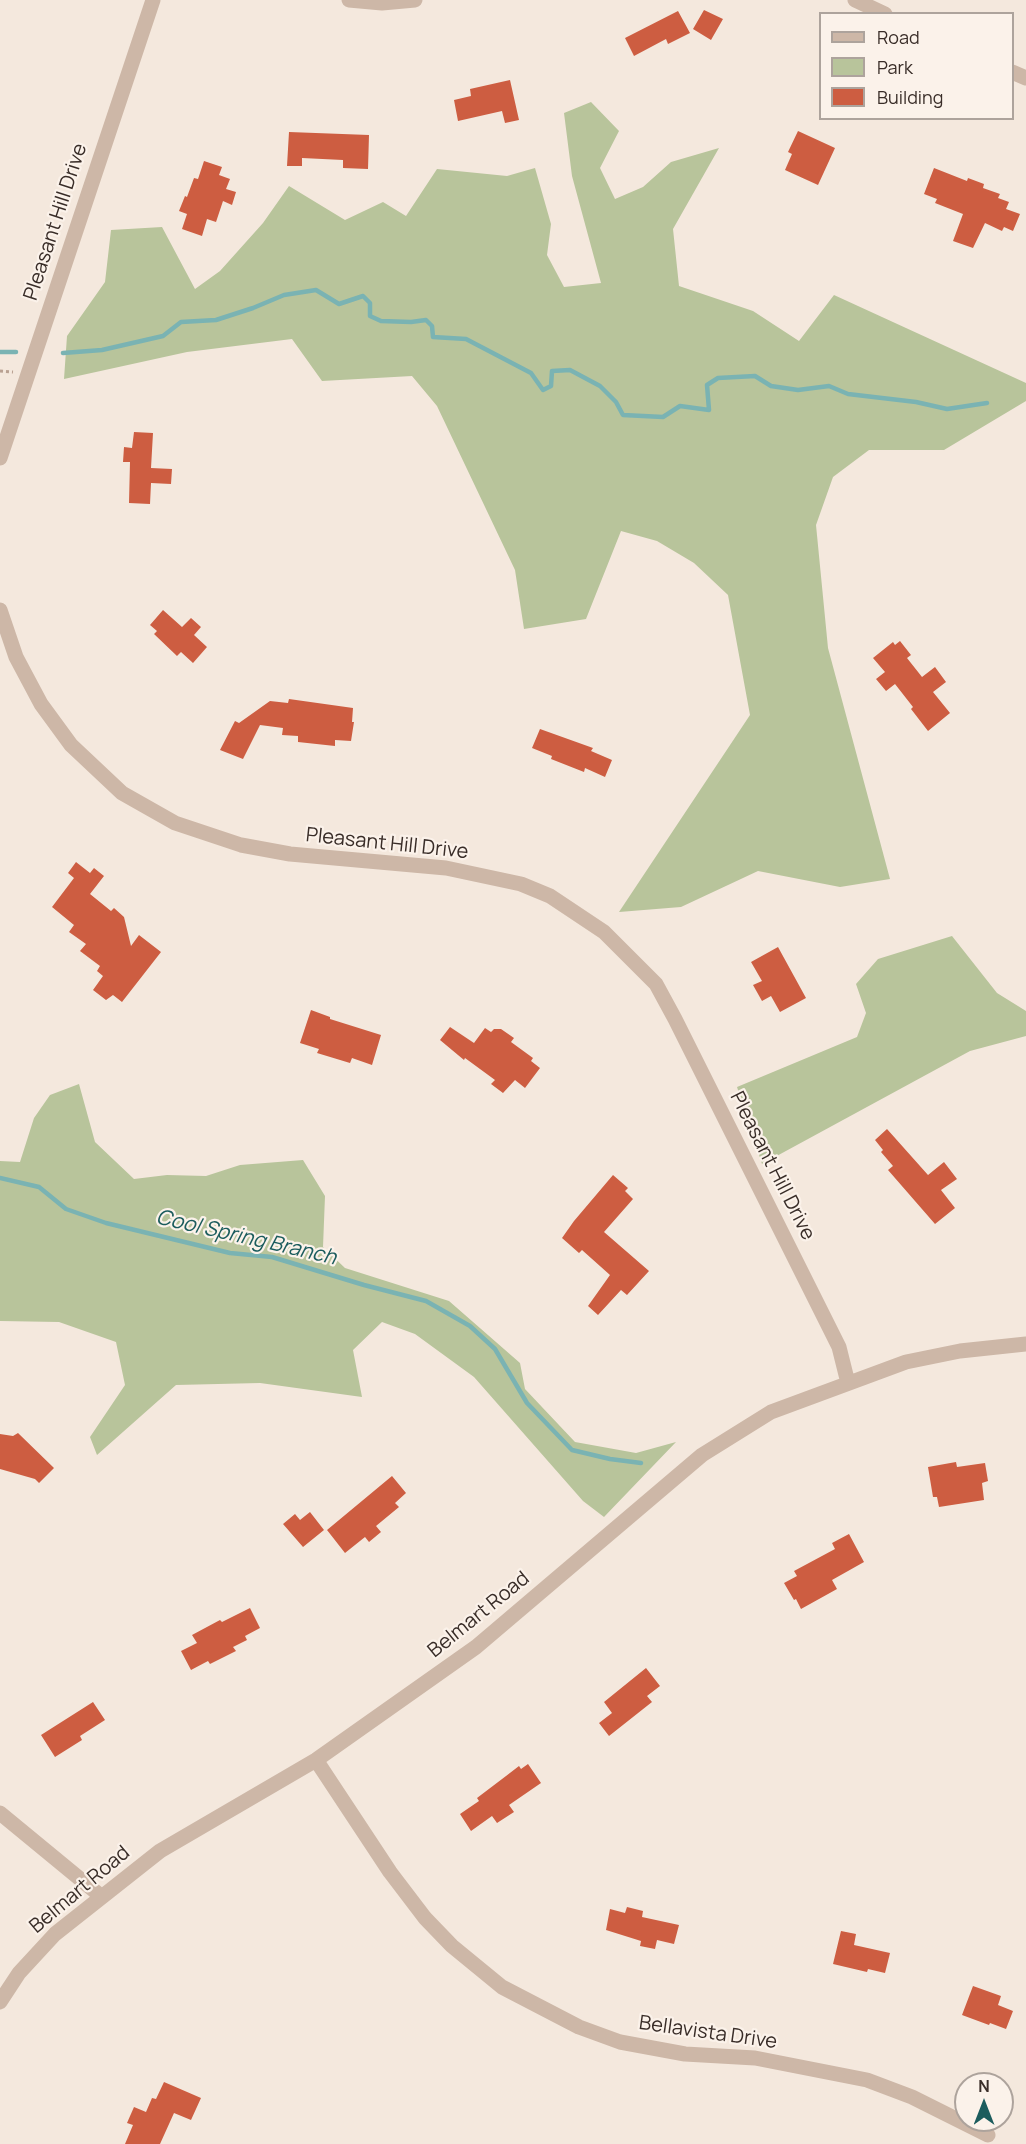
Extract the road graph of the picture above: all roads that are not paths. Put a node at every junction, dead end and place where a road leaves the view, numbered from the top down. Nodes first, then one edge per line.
1 (153, 0) edge
2 (349, 0) edge
3 (415, 0) edge
4 (855, 0) edge
5 (881, 12) edge
6 (0, 458) edge
7 (0, 610) edge
8 (1026, 1344) edge
9 (848, 1383) junction
10 (316, 1760) junction
11 (0, 1813) edge
12 (102, 1897) junction
13 (0, 2002) edge
14 (988, 2135) dead end

1 - 6 street, Pleasant Hill Drive
2 - 3 street
4 - 5 street
7 - 9 street, Pleasant Hill Drive
8 - 9 street, Belmart Road
9 - 10 street, Belmart Road
10 - 12 street, Belmart Road
10 - 14 street, Bellavista Drive
11 - 12 street
12 - 13 street, Belmart Road

